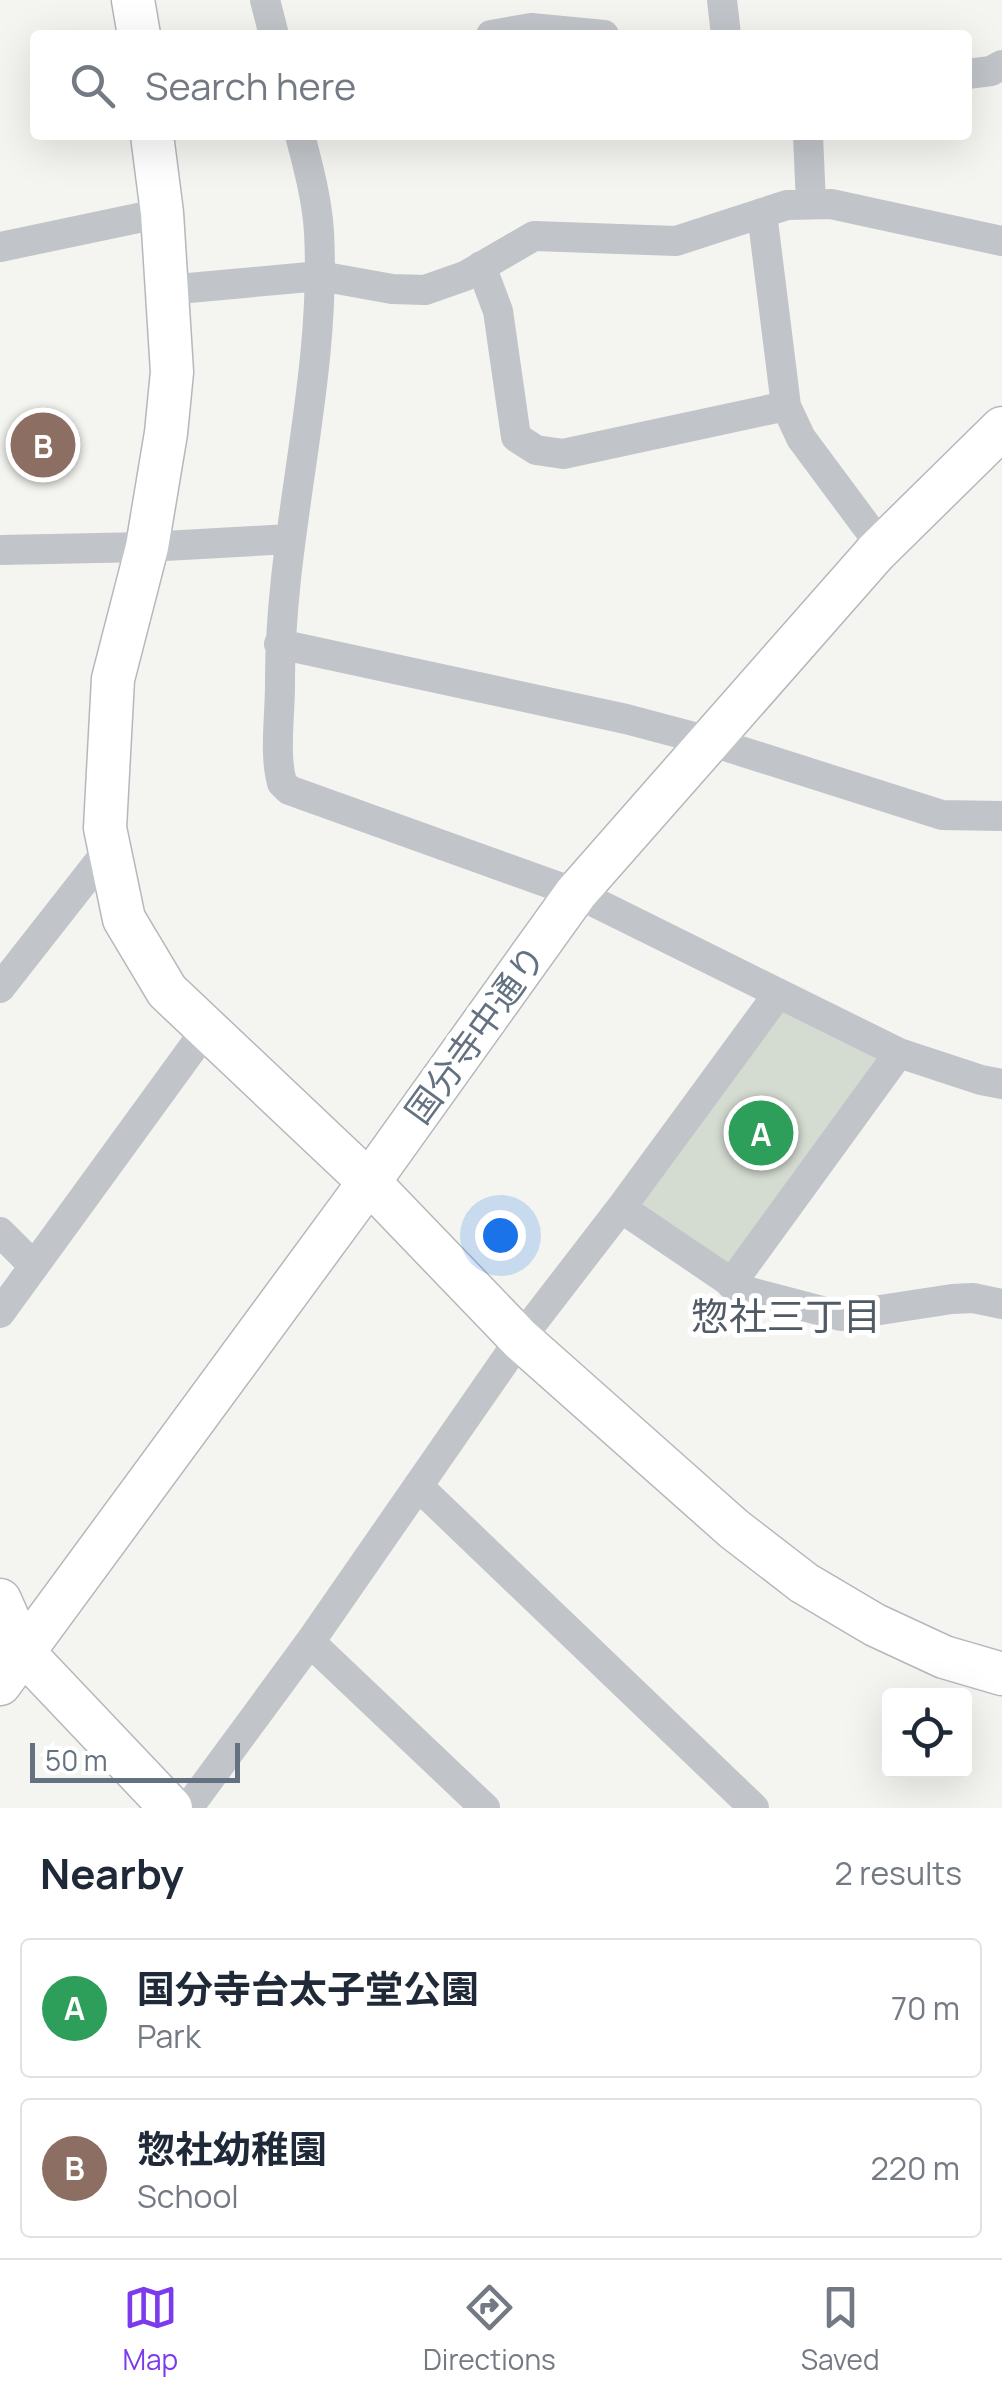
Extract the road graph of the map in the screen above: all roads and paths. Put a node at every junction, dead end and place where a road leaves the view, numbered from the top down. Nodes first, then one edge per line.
1 (133, 0) edge
2 (265, 0) edge
3 (722, 0) edge
4 (137, 30) edge
5 (273, 30) edge
6 (520, 30) edge
7 (552, 30) edge
8 (725, 30) edge
9 (1002, 65) edge
10 (972, 73) edge
11 (153, 140) edge
12 (301, 140) edge
13 (808, 140) edge
14 (812, 204) junction
15 (162, 213) junction
16 (762, 213) junction
17 (1002, 241) edge
18 (0, 247) edge
19 (481, 266) junction
20 (320, 276) junction
21 (167, 290) junction
22 (786, 406) junction
23 (1002, 428) edge
24 (289, 539) junction
25 (147, 547) junction
26 (882, 547) junction
27 (0, 550) edge
28 (280, 644) junction
29 (710, 741) junction
30 (1002, 816) edge
31 (109, 849) junction
32 (576, 893) junction
33 (0, 988) edge
34 (778, 994) junction
35 (208, 1027) junction
36 (899, 1054) junction
37 (1002, 1084) edge
38 (369, 1182) junction
39 (621, 1208) junction
40 (0, 1232) edge
41 (34, 1266) junction
42 (731, 1284) junction
43 (1002, 1304) edge
44 (0, 1312) edge
45 (520, 1339) junction
46 (418, 1486) junction
47 (0, 1600) edge
48 (310, 1642) junction
49 (8, 1661) edge
50 (1002, 1674) edge
51 (171, 1808) edge
52 (188, 1808) edge
53 (485, 1808) edge
54 (754, 1808) edge

1 - 4 street
2 - 5 street
3 - 8 street
6 - 7 street
9 - 10 street
11 - 15 street
12 - 20 street
13 - 14 street
14 - 16 street
14 - 17 street
15 - 18 street
15 - 21 street
16 - 19 street
16 - 22 street
19 - 20 street
19 - 22 street
20 - 21 street
20 - 24 street
21 - 25 street
22 - 26 street
23 - 26 street, 国分寺中通り
24 - 25 street
24 - 28 street
25 - 27 street
25 - 31 street
26 - 29 street, 国分寺中通り
28 - 29 street
28 - 32 street
29 - 30 street
29 - 32 street, 国分寺中通り
31 - 33 street
31 - 35 street
32 - 34 street
32 - 38 street, 国分寺中通り
34 - 36 street
34 - 39 street
35 - 38 street
35 - 41 street
36 - 37 street
36 - 42 street
38 - 45 street
38 - 49 street, 国分寺中通り
39 - 42 street
39 - 45 street
40 - 41 street
41 - 44 street
42 - 43 street
45 - 46 street
45 - 50 street
46 - 48 street
46 - 54 street
47 - 49 street
48 - 52 street
48 - 53 street
49 - 51 street

